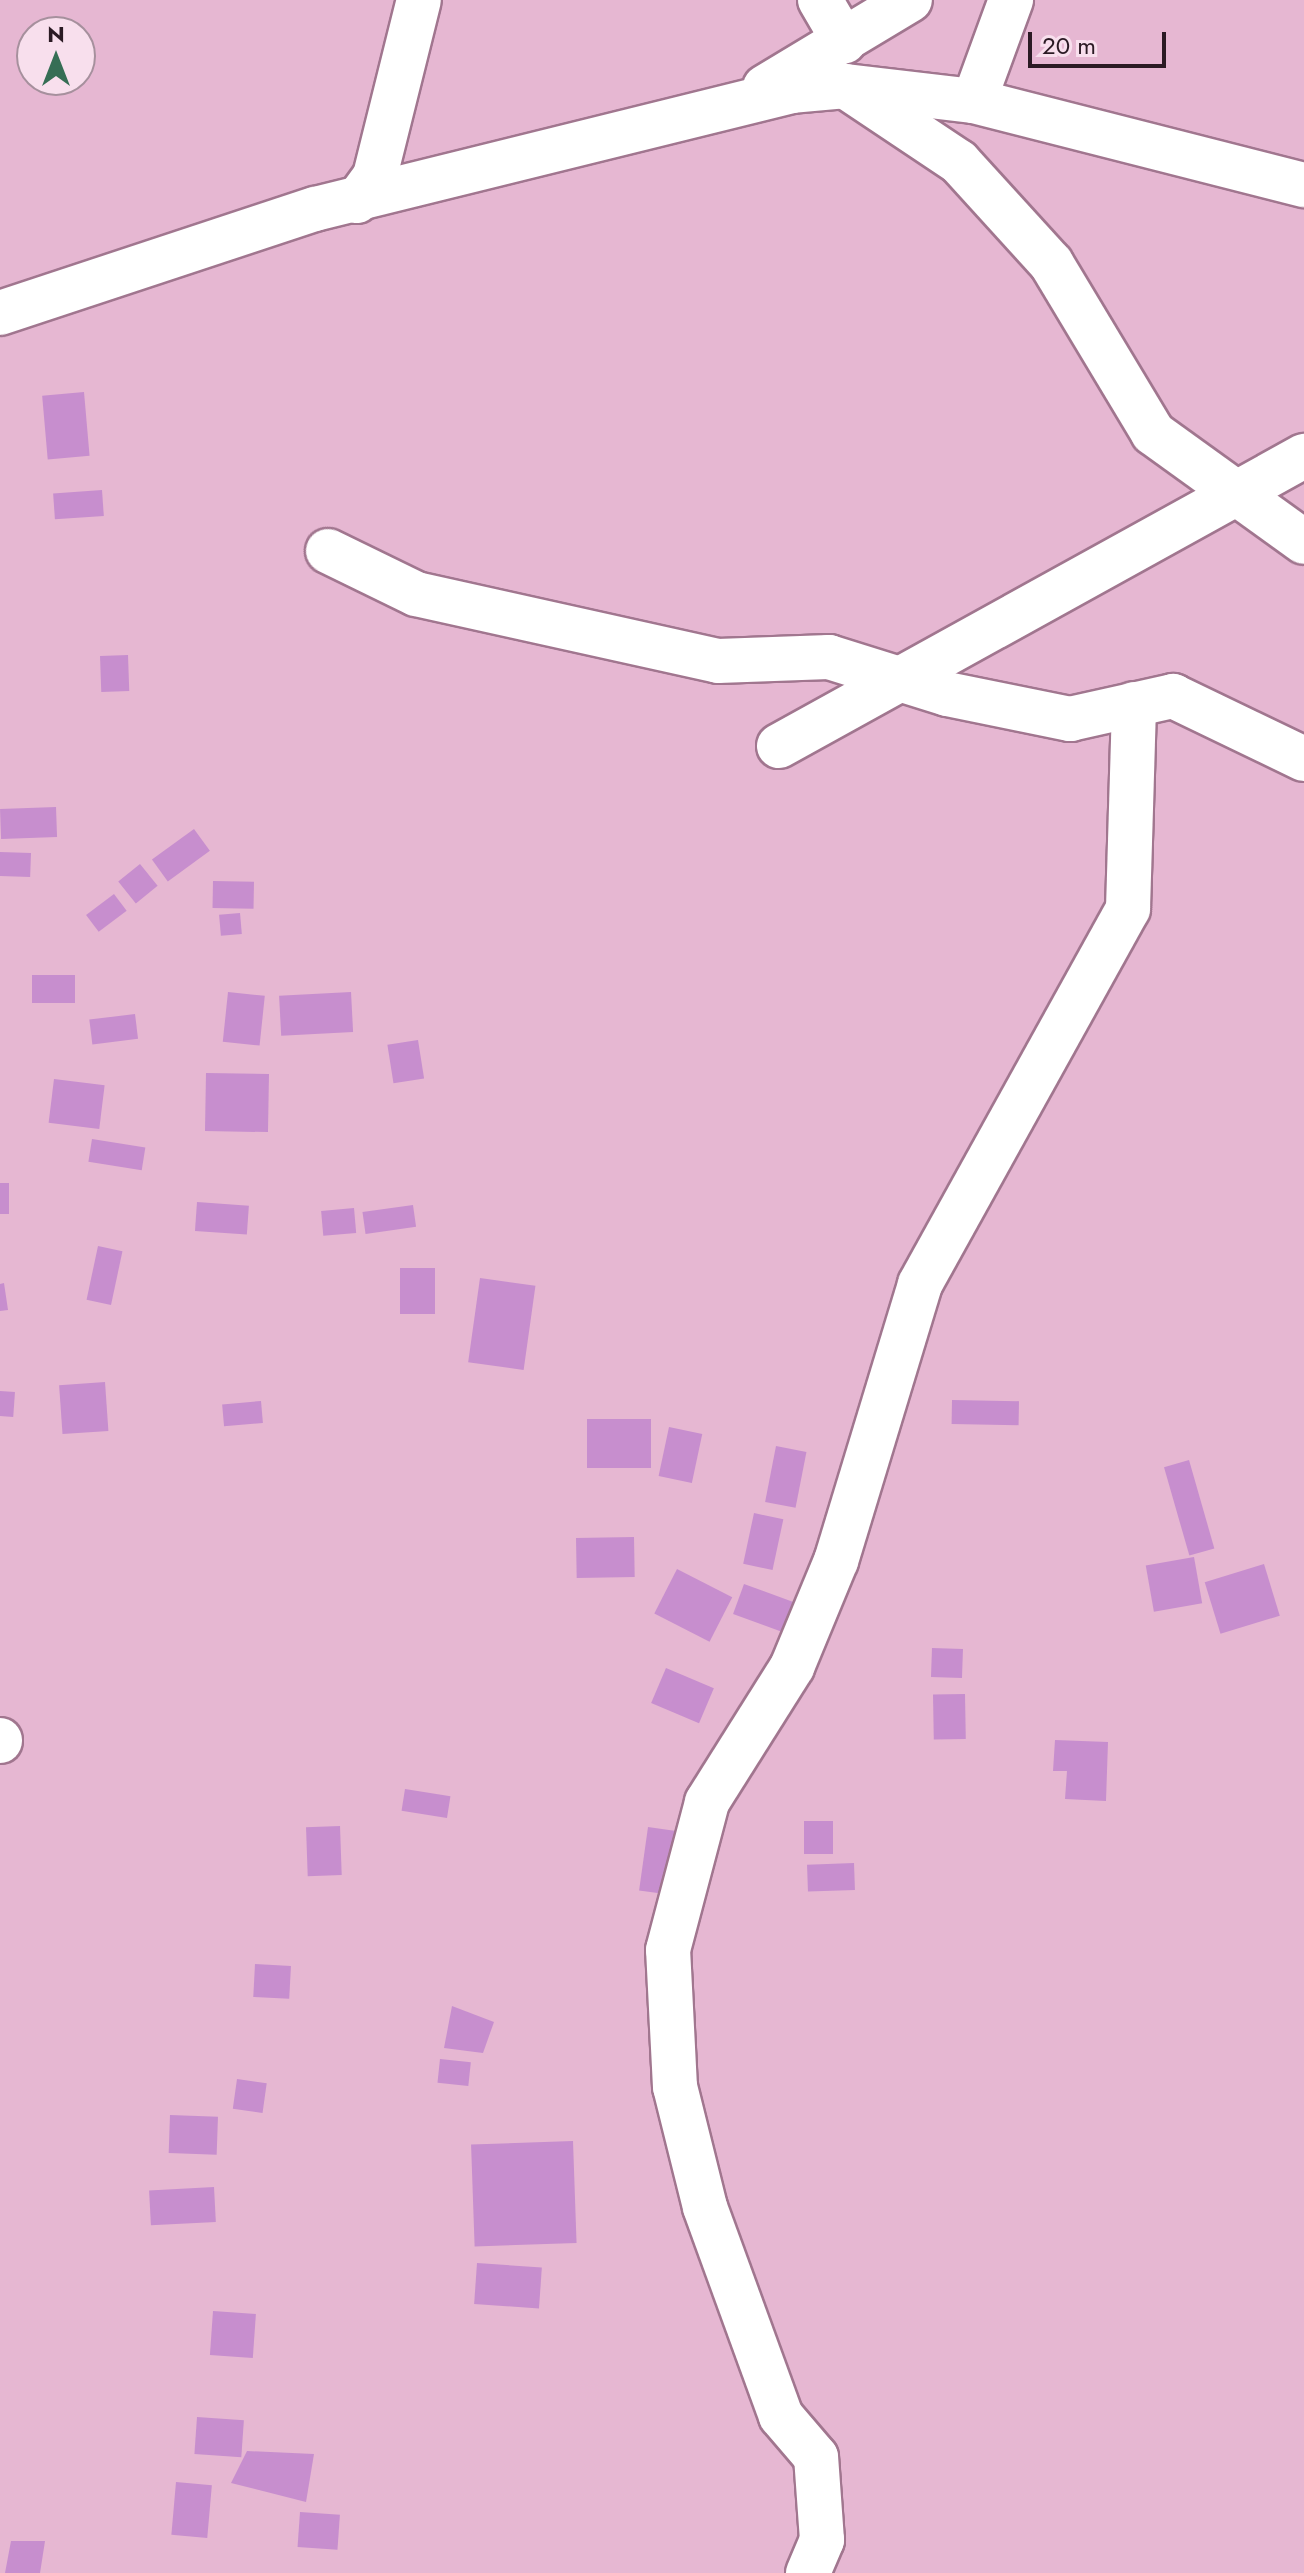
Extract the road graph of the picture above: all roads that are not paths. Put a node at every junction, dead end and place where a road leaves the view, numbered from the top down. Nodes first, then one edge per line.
1 (419, 0) edge
2 (820, 0) edge
3 (910, 0) edge
4 (1011, 0) edge
5 (844, 41) junction
6 (846, 86) junction
7 (974, 101) junction
8 (718, 115) junction
9 (1304, 185) edge
10 (357, 201) junction
11 (0, 313) edge
12 (1304, 456) edge
13 (1238, 494) junction
14 (1304, 542) edge
15 (328, 551) dead end
16 (900, 679) junction
17 (1134, 704) junction
18 (779, 746) dead end
19 (1304, 759) edge
20 (808, 2573) edge

1 - 10 street
2 - 5 street
3 - 5 street
4 - 7 street
5 - 8 street
6 - 7 street
6 - 8 street
6 - 13 street
7 - 9 street
8 - 10 street
10 - 11 street
12 - 13 street
13 - 14 street
13 - 16 street
15 - 16 street
16 - 17 street
16 - 18 street
17 - 19 street
17 - 20 street

